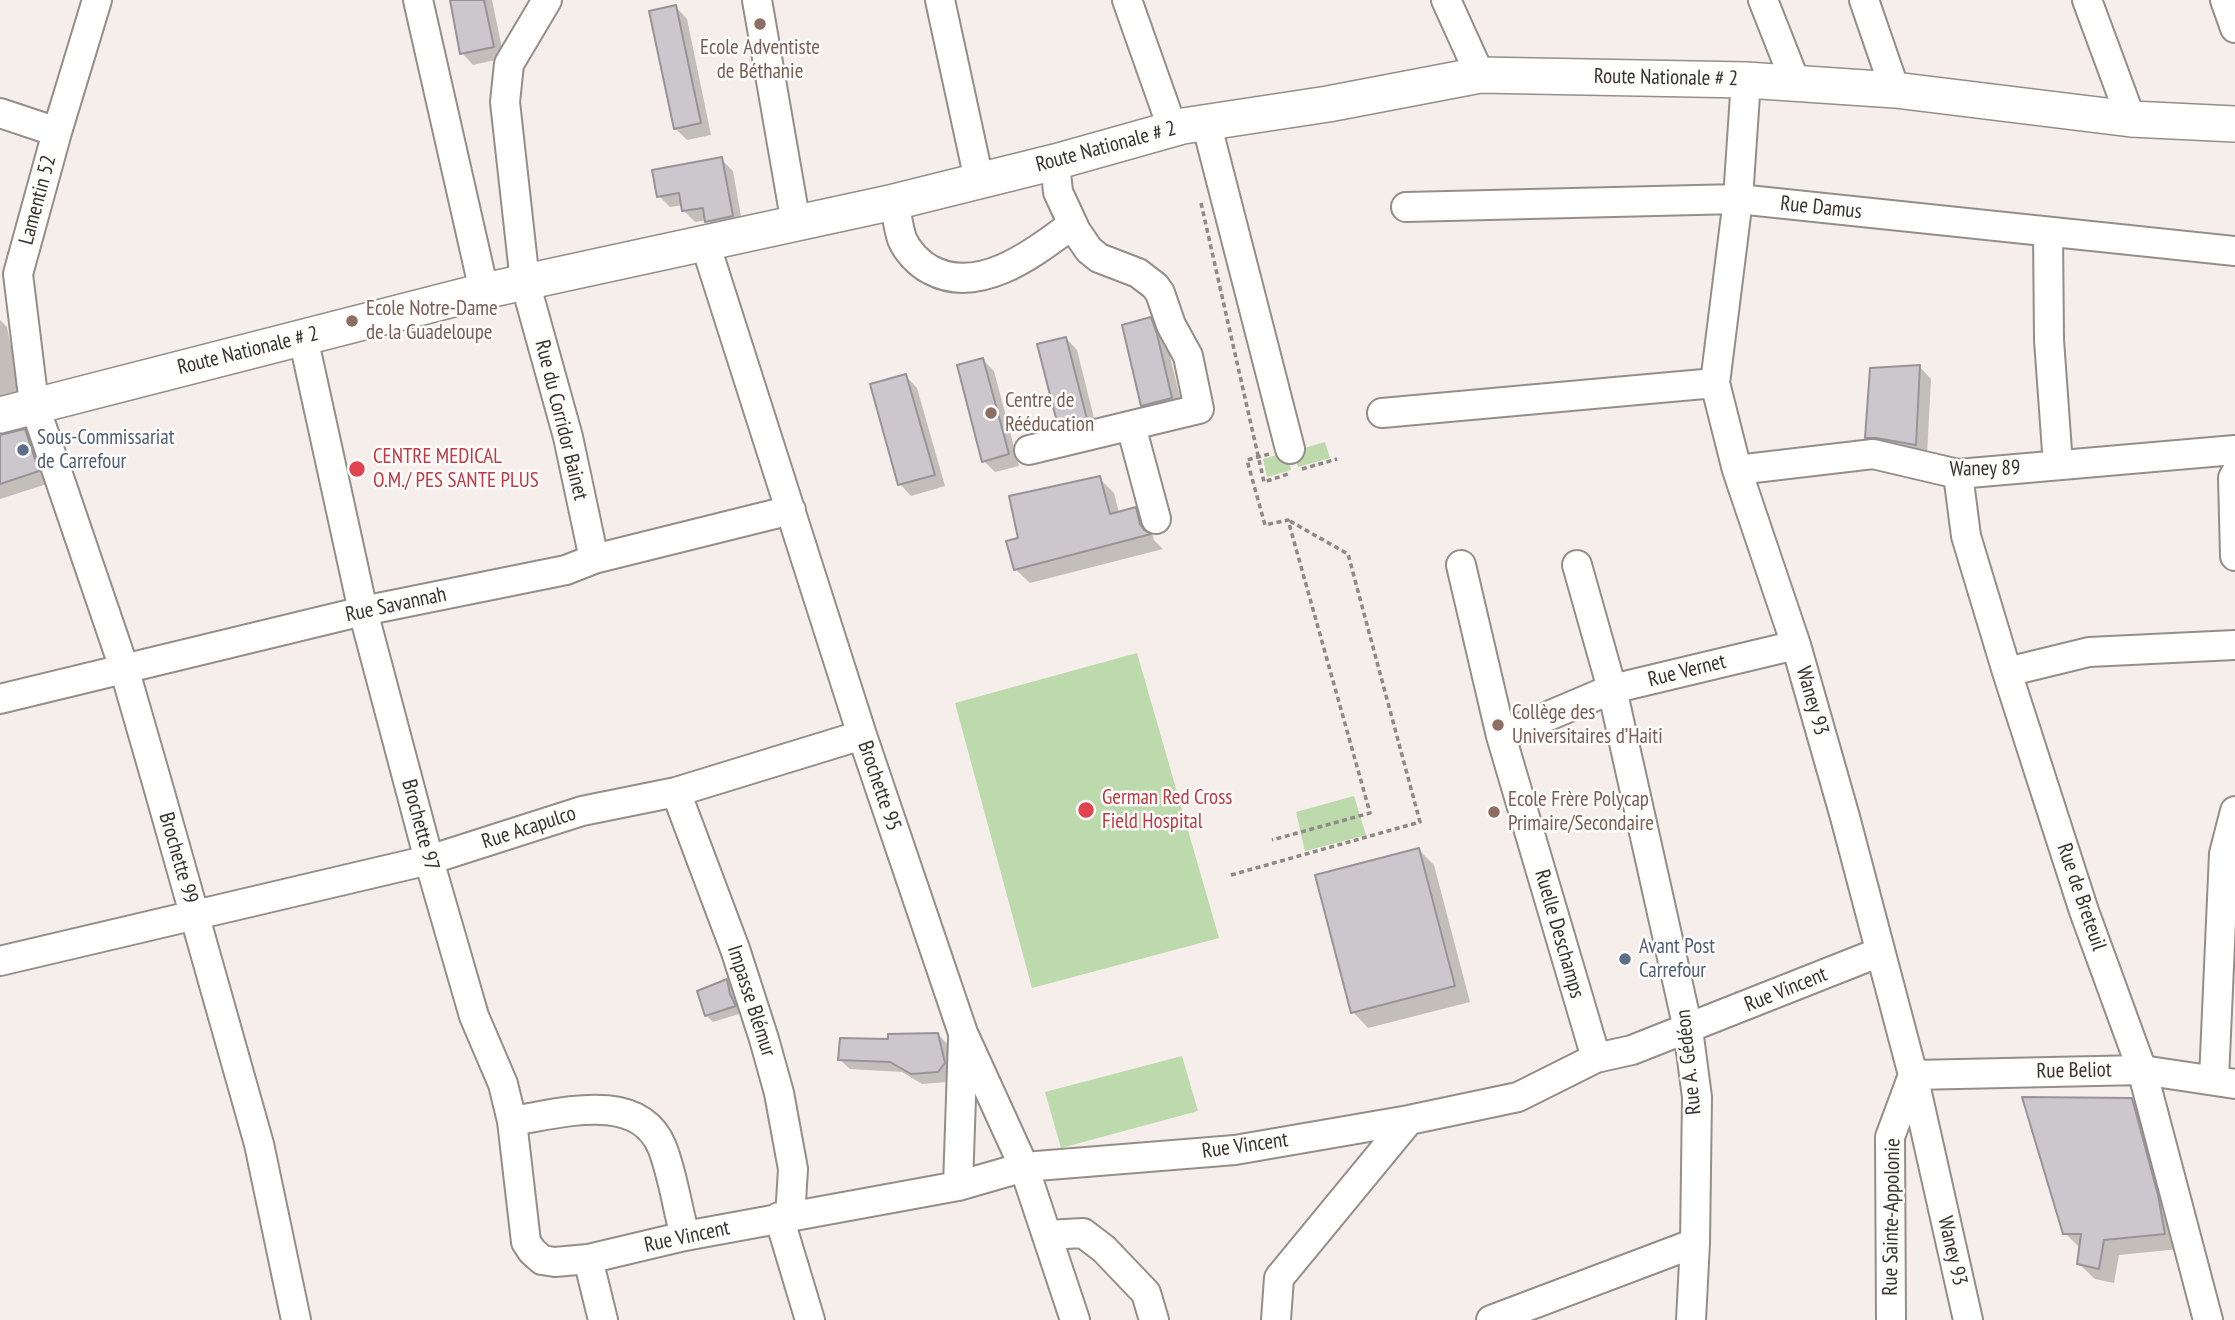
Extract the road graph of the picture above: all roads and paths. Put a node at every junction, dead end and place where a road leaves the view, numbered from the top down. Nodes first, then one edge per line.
1 (97, 0) edge
2 (418, 0) edge
3 (547, 0) edge
4 (757, 0) edge
5 (940, 0) edge
6 (1127, 0) edge
7 (1446, 0) edge
8 (1763, 0) edge
9 (1864, 0) edge
10 (2087, 0) edge
11 (2225, 0) edge
12 (2235, 28) edge
13 (1480, 75) junction
14 (1746, 80) junction
15 (1796, 84) junction
16 (1895, 90) junction
17 (0, 113) edge
18 (2131, 119) junction
19 (2235, 124) edge
20 (1189, 126) junction
21 (57, 132) junction
22 (1055, 162) junction
23 (979, 180) junction
24 (1738, 199) junction
25 (894, 202) junction
26 (1406, 206) dead end
27 (796, 224) junction
28 (1073, 224) junction
29 (2048, 233) junction
30 (705, 243) junction
31 (2235, 251) edge
32 (525, 282) junction
33 (484, 291) junction
34 (303, 337) junction
35 (1714, 383) junction
36 (34, 404) junction
37 (1382, 413) dead end
38 (0, 415) edge
39 (1131, 425) junction
40 (1290, 449) dead end
41 (1029, 450) dead end
42 (2235, 450) edge
43 (1247, 460) dead end
44 (2058, 465) junction
45 (1737, 470) junction
46 (1958, 474) junction
47 (2235, 474) edge
48 (790, 510) junction
49 (1156, 519) dead end
50 (1288, 520) junction
51 (2235, 556) edge
52 (594, 559) junction
53 (1461, 565) dead end
54 (1577, 565) dead end
55 (363, 611) junction
56 (1796, 645) junction
57 (2235, 645) edge
58 (124, 668) junction
59 (2007, 671) junction
60 (1612, 689) junction
61 (0, 699) edge
62 (862, 734) junction
63 (1501, 736) junction
64 (676, 792) junction
65 (2235, 811) edge
66 (1272, 840) dead end
67 (429, 860) junction
68 (1231, 875) dead end
69 (194, 915) junction
70 (1880, 952) junction
71 (0, 961) edge
72 (1688, 1028) junction
73 (963, 1033) junction
74 (1596, 1058) junction
75 (2141, 1070) junction
76 (1913, 1074) junction
77 (2225, 1082) edge
78 (1409, 1120) junction
79 (512, 1121) junction
80 (1024, 1167) junction
81 (958, 1186) junction
82 (784, 1218) junction
83 (1046, 1235) junction
84 (685, 1236) junction
85 (1695, 1243) junction
86 (588, 1259) junction
87 (296, 1320) edge
88 (603, 1320) edge
89 (810, 1320) edge
90 (1075, 1320) edge
91 (1154, 1320) edge
92 (1276, 1320) edge
93 (1491, 1320) edge
94 (1691, 1320) edge
95 (1891, 1320) edge
96 (1968, 1320) edge
97 (2208, 1320) edge

1 - 21 street, Lamentin 52
2 - 33 street
3 - 32 street, Rue du Corridor Bainet
4 - 27 street
5 - 23 street
6 - 20 street
7 - 13 street
8 - 15 street
9 - 16 street
10 - 18 street
11 - 12 street
13 - 14 main road, Route Nationale # 2
13 - 20 main road, Route Nationale # 2
14 - 15 main road, Route Nationale # 2
14 - 24 street, Waney 93
15 - 16 main road, Route Nationale # 2
16 - 18 main road, Route Nationale # 2
17 - 21 street
18 - 19 main road, Route Nationale # 2
20 - 22 main road, Route Nationale # 2
20 - 40 street
21 - 36 street, Lamentin 52
22 - 23 main road, Route Nationale # 2
22 - 28 street
23 - 25 main road, Route Nationale # 2
24 - 26 street, Rue Damus
24 - 29 street, Rue Damus
24 - 35 street, Waney 93
25 - 27 main road, Route Nationale # 2
25 - 28 street
27 - 30 main road, Route Nationale # 2
28 - 39 street
29 - 31 street, Rue Damus
29 - 44 street
30 - 32 main road, Route Nationale # 2
30 - 48 street, Brochette 95
32 - 33 main road, Route Nationale # 2
32 - 52 street, Rue du Corridor Bainet
33 - 34 main road, Route Nationale # 2
34 - 36 main road, Route Nationale # 2
34 - 55 street, Brochette 97
35 - 37 street
35 - 45 street, Waney 93
36 - 38 main road, Route Nationale # 2
36 - 58 street, Brochette 99
39 - 41 street
39 - 49 street
42 - 44 street, Waney 89
43 - 50 path
44 - 46 street, Waney 89
45 - 46 street, Waney 89
45 - 56 street, Waney 93
46 - 59 street, Rue de Breteuil
47 - 51 street
48 - 52 street, Rue Savannah
48 - 62 street, Brochette 95
50 - 66 path
50 - 68 path
52 - 55 street, Rue Savannah
53 - 63 street, Ruelle Deschamps
54 - 60 street, Rue A. Gédéon
55 - 58 street, Rue Savannah
55 - 67 street, Brochette 97
56 - 60 street, Rue Vernet
56 - 70 street, Waney 93
57 - 59 street
58 - 61 street, Rue Savannah
58 - 69 street, Brochette 99
59 - 75 street, Rue de Breteuil
60 - 63 street, Rue Vernet
60 - 72 street, Rue A. Gédéon
62 - 64 street, Rue Acapulco
62 - 73 street, Brochette 95
63 - 74 street, Ruelle Deschamps
64 - 67 street, Rue Acapulco
64 - 82 street, Impasse Blémur
65 - 77 street
67 - 69 street, Rue Acapulco
67 - 79 street, Brochette 97
69 - 71 street, Rue Acapulco
69 - 87 street, Brochette 99
70 - 72 street, Rue Vincent
70 - 76 street, Waney 93
72 - 74 street, Rue Vincent
72 - 85 street, Rue A. Gédéon
73 - 80 street, Brochette 95
73 - 81 street
74 - 78 street, Rue Vincent
75 - 76 street, Rue Beliot
75 - 77 street, Rue Beliot
75 - 97 street, Rue de Breteuil
76 - 95 street, Rue Sainte-Appolonie
76 - 96 street, Waney 93
78 - 80 street, Rue Vincent
78 - 92 street
79 - 84 street
79 - 86 street, Brochette 97
80 - 81 street, Rue Vincent
80 - 83 street, Brochette 95
81 - 82 street, Rue Vincent
82 - 84 street, Rue Vincent
82 - 89 street
83 - 90 street, Brochette 95
83 - 91 street
84 - 86 street, Rue Vincent
85 - 93 street
85 - 94 street, Rue A. Gédéon
86 - 88 street

